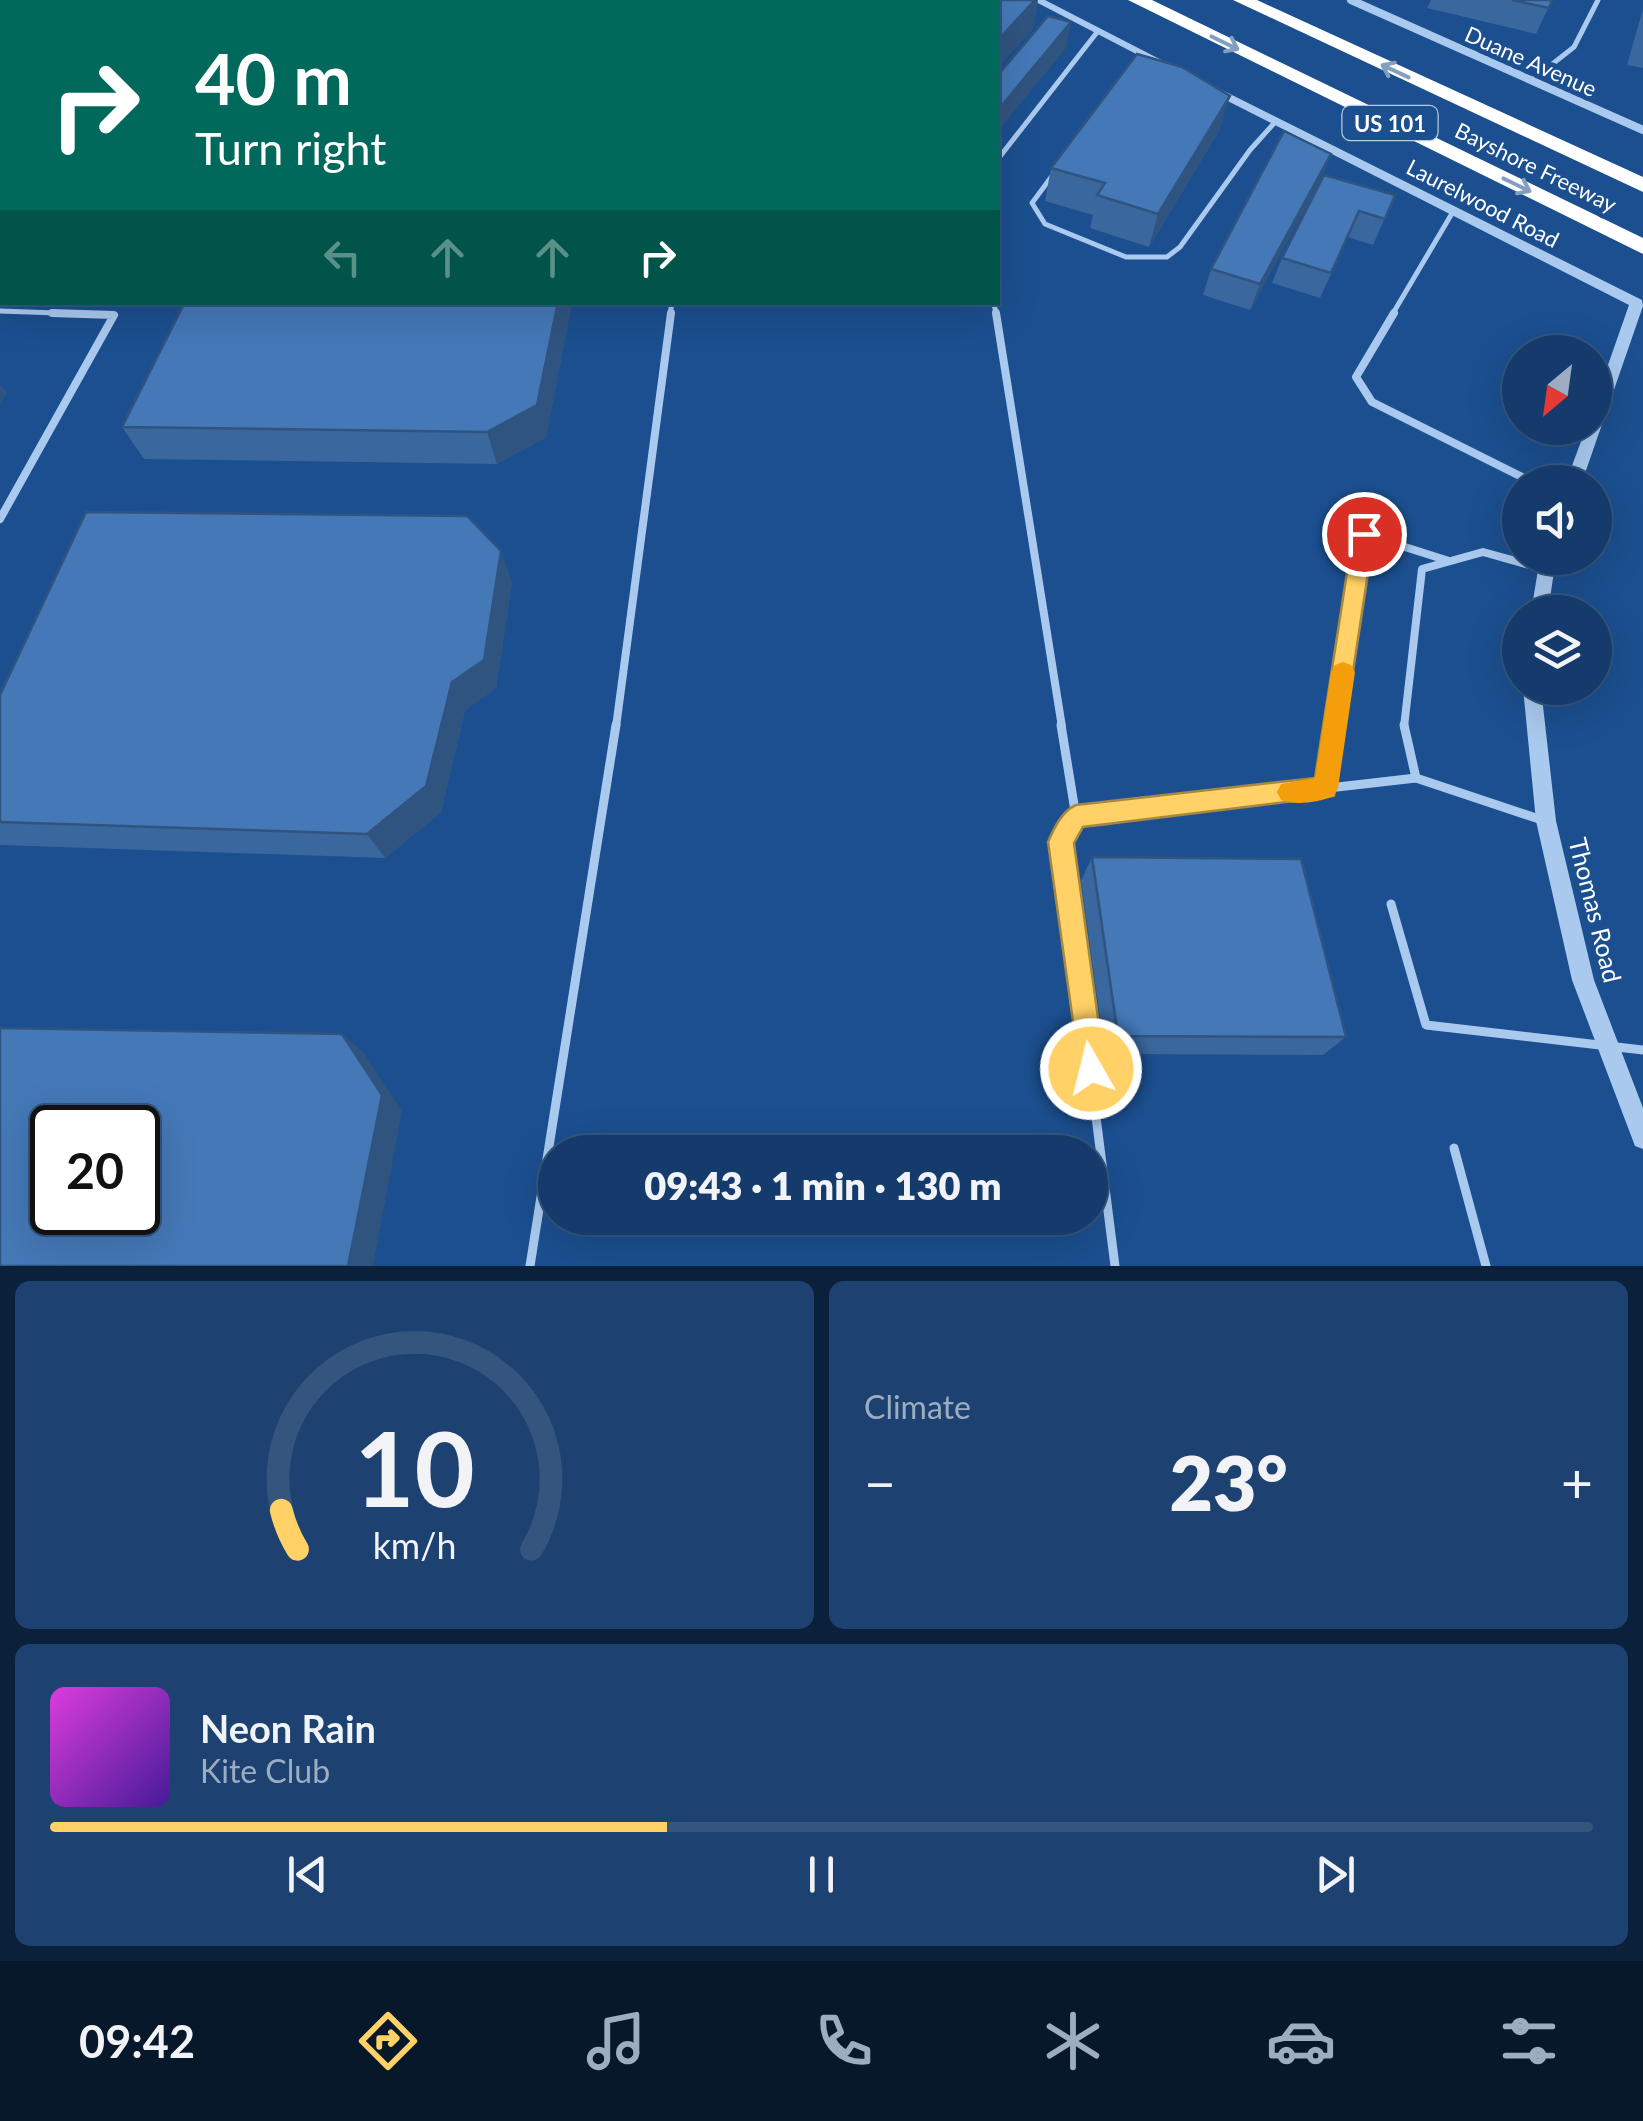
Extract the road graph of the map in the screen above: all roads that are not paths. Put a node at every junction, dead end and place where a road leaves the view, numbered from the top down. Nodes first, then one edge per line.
1 (1037, 0) edge
2 (1137, 0) edge
3 (1242, 0) edge
4 (1351, 0) edge
5 (1598, 0) edge
6 (1098, 31) junction
7 (1182, 73) edge
8 (1532, 80) junction
9 (1198, 81) edge
10 (1276, 121) junction
11 (1643, 130) edge
12 (1000, 156) edge
13 (1062, 162) edge
14 (1643, 185) edge
15 (1454, 210) junction
16 (1643, 246) edge
17 (672, 305) edge
18 (994, 305) edge
19 (1640, 305) edge
20 (0, 311) edge
21 (1612, 379) edge
22 (1502, 467) edge
23 (0, 518) edge
24 (1502, 555) edge
25 (1449, 561) junction
26 (1534, 705) edge
27 (1416, 778) junction
28 (1326, 788) junction
29 (1076, 817) junction
30 (1546, 822) junction
31 (1391, 904) dead end
32 (1606, 1046) junction
33 (1643, 1050) edge
34 (1643, 1138) edge
35 (1454, 1148) dead end
36 (530, 1266) edge
37 (1115, 1266) edge
38 (1486, 1266) edge

1 - 6 street
2 -> 16 highway, Bayshore Freeway / US 101
14 -> 3 highway, Bayshore Freeway / US 101
4 - 8 street, Duane Avenue
5 - 8 lane
6 - 7 street
6 - 12 lane
8 - 11 street, Duane Avenue
9 - 10 street, Laurelwood Road
10 - 13 lane
10 - 15 street, Laurelwood Road
15 - 19 street, Laurelwood Road
15 - 22 lane
17 - 36 lane
18 - 29 lane
19 - 21 street
20 - 23 lane
24 - 25 lane
25 - 27 lane
25 - 28 lane
26 - 30 street, Thomas Road
27 - 28 lane
27 - 30 lane
28 - 29 lane
29 - 37 lane
30 - 32 street, Thomas Road
31 - 32 lane
32 - 33 lane
32 - 34 street, Thomas Road
35 - 38 lane

